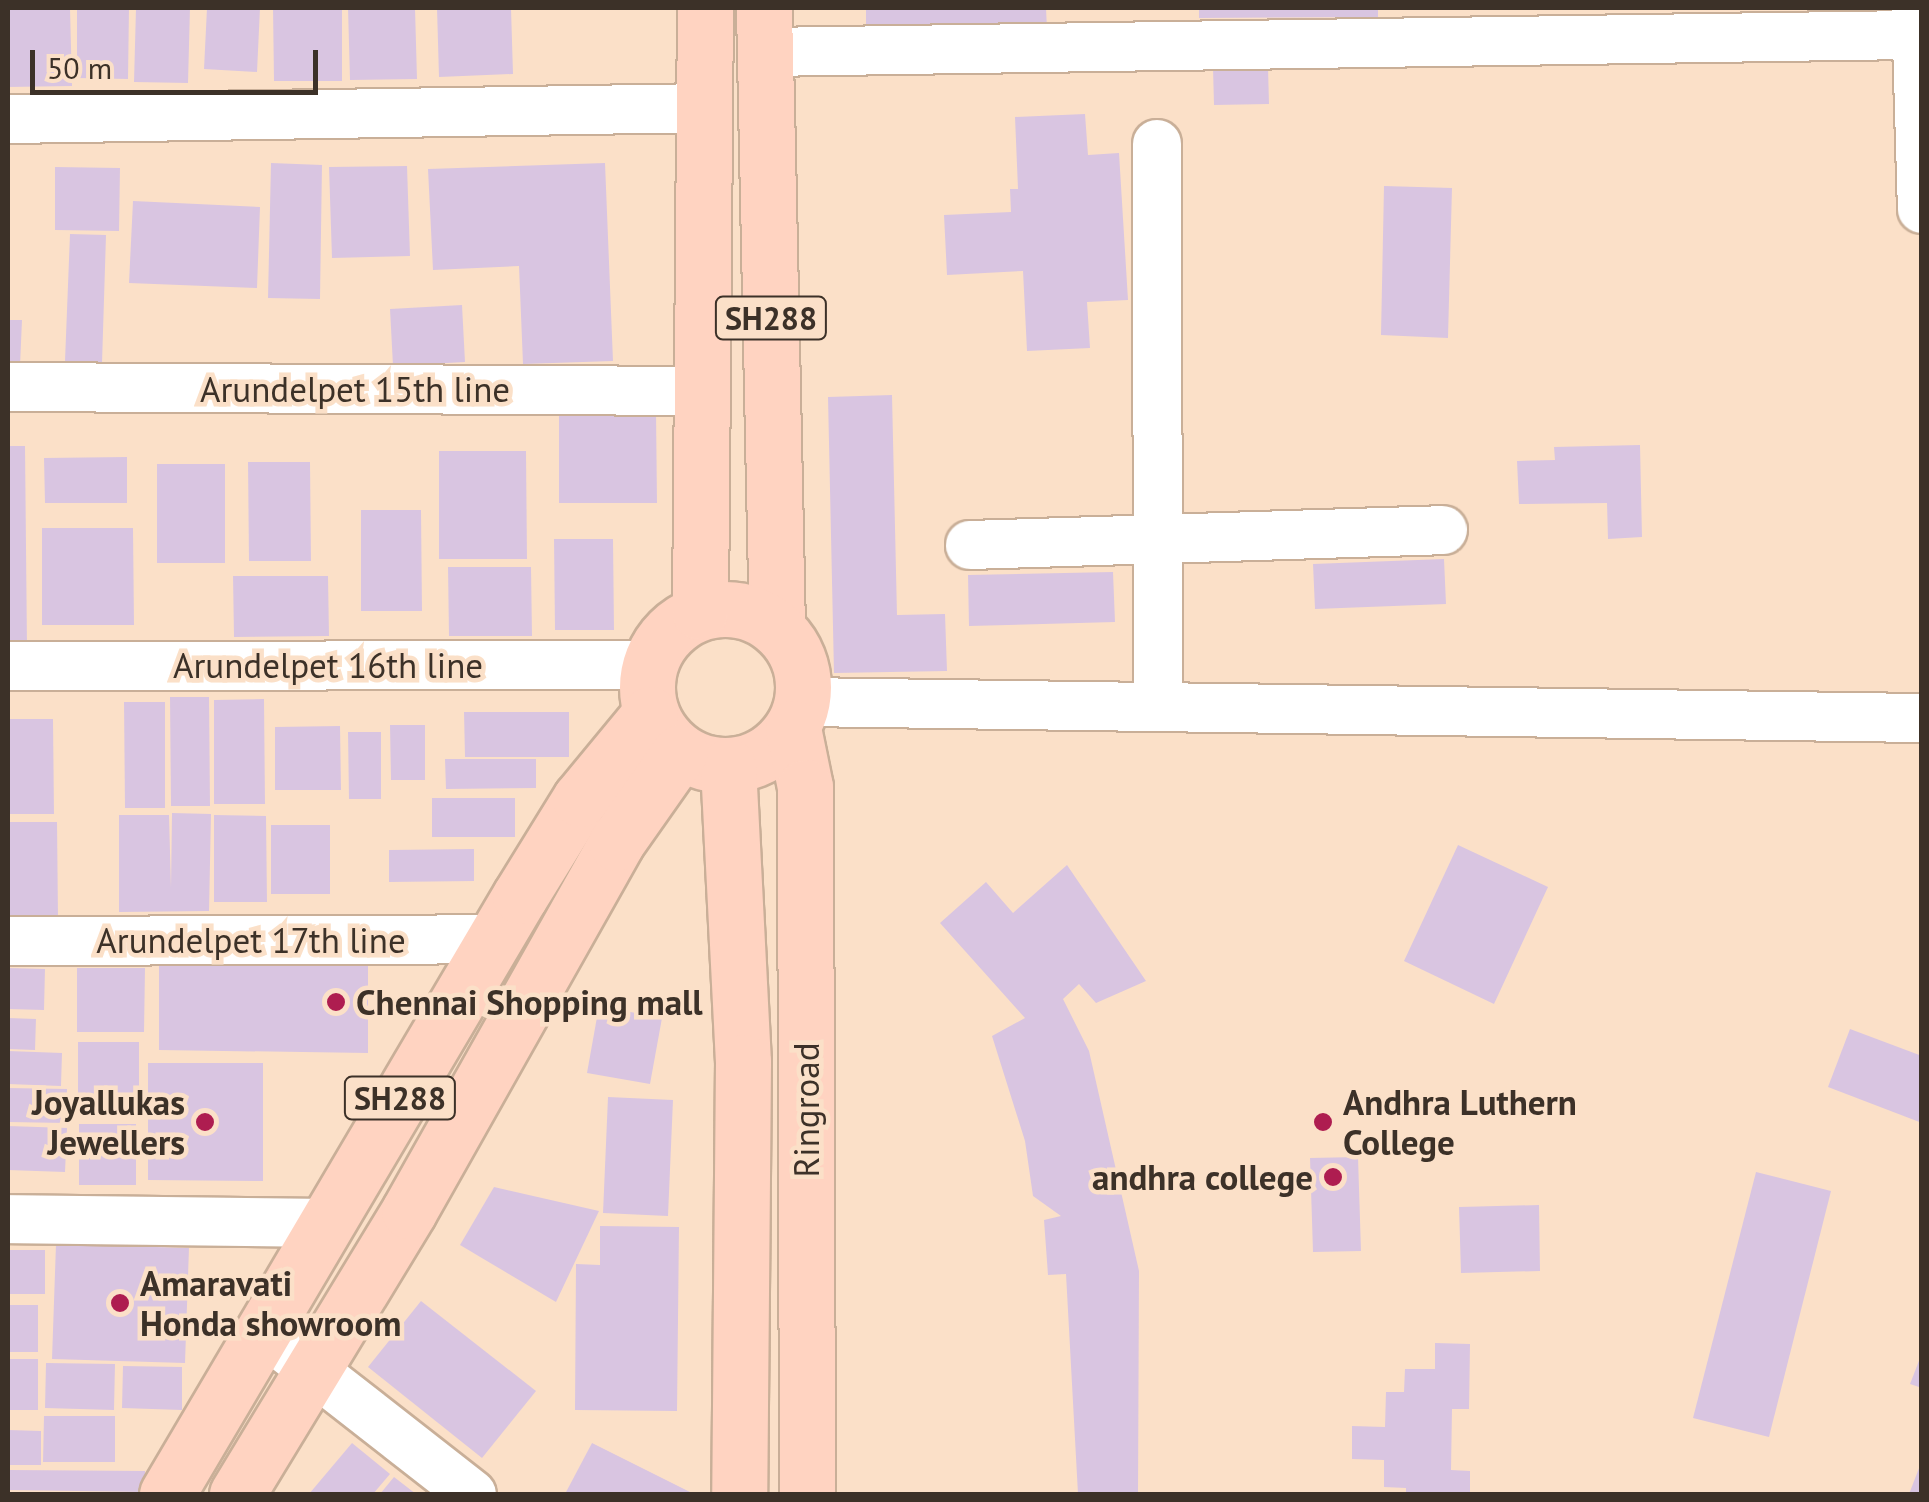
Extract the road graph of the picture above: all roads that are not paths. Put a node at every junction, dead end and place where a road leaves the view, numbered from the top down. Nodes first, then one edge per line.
1 (705, 8) edge
2 (1915, 21) edge
3 (1545, 24) edge
4 (764, 30) edge
5 (707, 108) junction
6 (8, 120) edge
7 (1157, 144) dead end
8 (1922, 209) edge
9 (8, 387) edge
10 (704, 391) junction
11 (1443, 530) dead end
12 (1159, 543) junction
13 (970, 545) dead end
14 (700, 612) junction
15 (777, 628) junction
16 (8, 666) edge
17 (1158, 704) junction
18 (798, 715) junction
19 (1922, 718) edge
20 (677, 724) junction
21 (494, 939) junction
22 (8, 941) edge
23 (8, 1218) edge
24 (326, 1222) junction
25 (263, 1331) junction
26 (315, 1367) junction
27 (812, 1490) edge
28 (167, 1494) edge
29 (237, 1494) edge
30 (472, 1494) edge
31 (739, 1494) edge

1 - 5 main road, SH288
2 - 3 street
2 - 8 street
3 - 4 street
4 - 15 main road, SH288
5 - 6 street
5 - 10 main road, SH288
7 - 12 street
9 - 10 street, Arundelpet 15th line
10 - 14 main road, SH288
11 - 12 street
12 - 13 street
12 - 17 street
14 - 15 main road
14 - 20 main road, SH288
15 - 18 main road, SH288
16 - 20 street, Arundelpet 16th line
17 - 18 street
17 - 19 street
18 - 20 main road, SH288
18 - 27 main road, Ringroad
20 - 21 main road, SH288
20 - 26 main road, SH288
20 - 31 main road, Ringroad
21 - 22 street, Arundelpet 17th line
21 - 24 main road, SH288
23 - 24 street
24 - 25 main road, SH288
25 - 26 street
25 - 28 main road, SH288
26 - 29 main road, SH288
26 - 30 street

